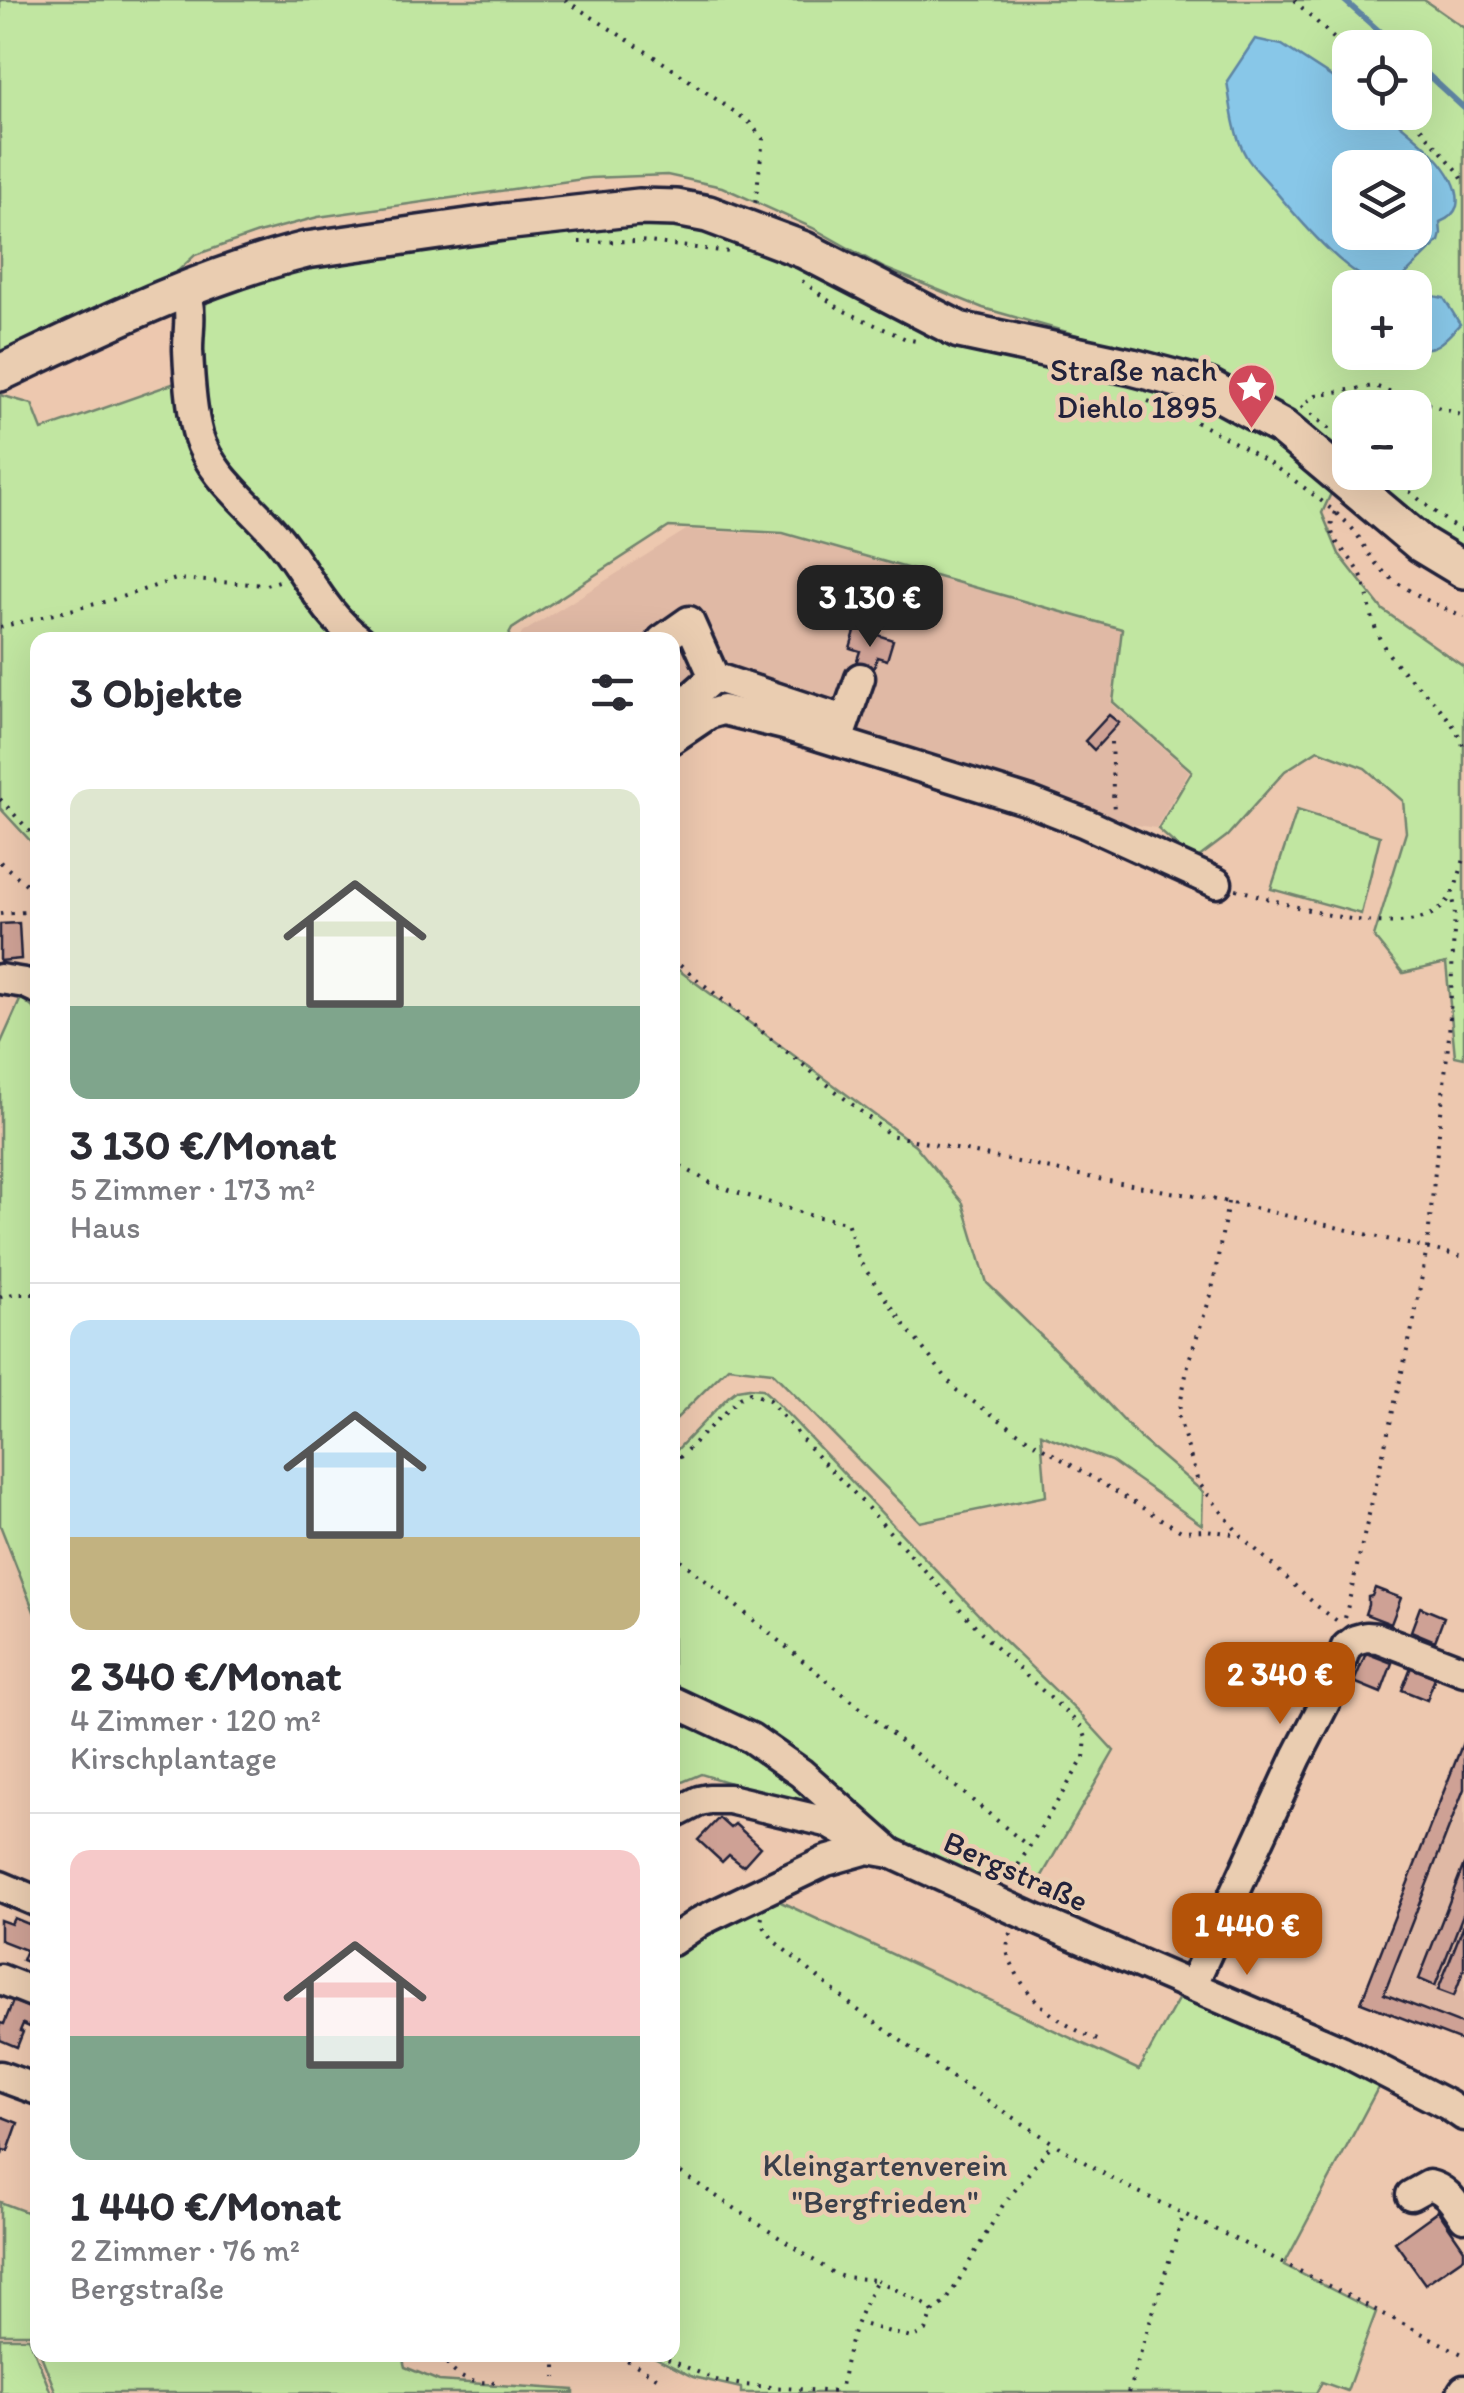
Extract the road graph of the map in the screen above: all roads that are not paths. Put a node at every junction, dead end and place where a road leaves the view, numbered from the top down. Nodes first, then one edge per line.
1 (184, 290) junction
2 (0, 373) edge
3 (1464, 570) edge
4 (351, 632) edge
5 (673, 632) edge
6 (714, 677) junction
7 (860, 678) dead end
8 (682, 705) dead end
9 (841, 731) junction
10 (680, 734) edge
11 (1217, 883) road end
12 (0, 979) edge
13 (30, 986) edge
14 (1464, 1671) edge
15 (680, 1706) edge
16 (680, 1811) edge
17 (885, 1851) junction
18 (0, 1886) edge
19 (30, 1899) edge
20 (680, 1935) edge
21 (0, 1979) edge
22 (1192, 1986) junction
23 (30, 1991) edge
24 (0, 2076) edge
25 (30, 2083) edge
26 (1464, 2116) edge
27 (1411, 2195) dead end
28 (1464, 2217) edge

1 - 2 main road
1 - 3 main road
1 - 4 street
5 - 6 street
6 - 8 street
6 - 9 street
7 - 9 street
9 - 10 street
9 - 11 street
12 - 13 street
14 - 22 street
15 - 17 street, Bergstraße
16 - 17 street
17 - 20 street
17 - 22 street, Bergstraße
18 - 19 street
21 - 23 street
22 - 26 street, Bergstraße
24 - 25 street
27 - 28 street

